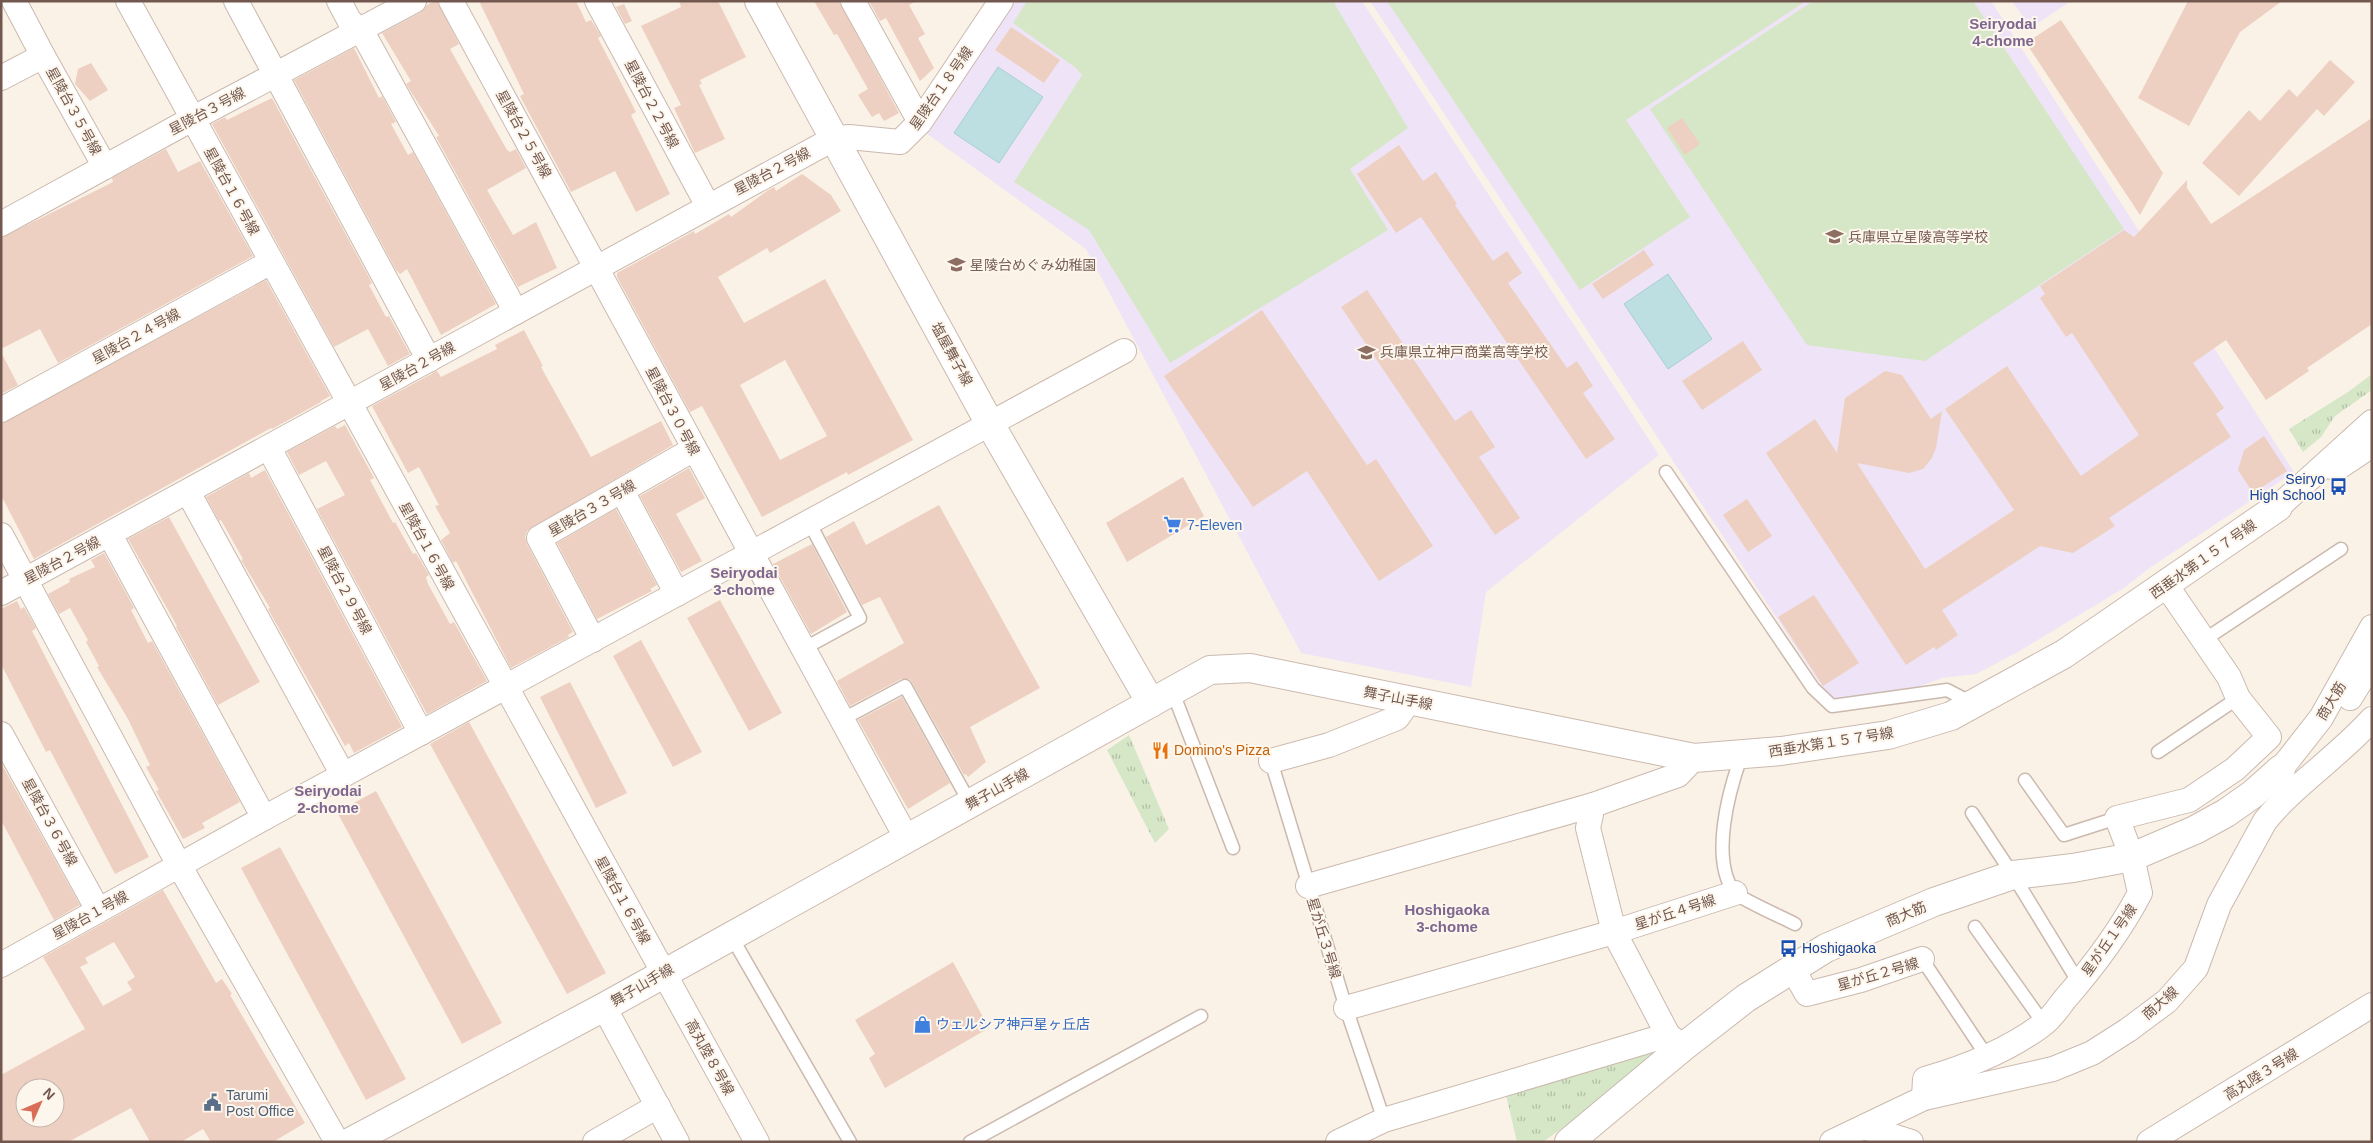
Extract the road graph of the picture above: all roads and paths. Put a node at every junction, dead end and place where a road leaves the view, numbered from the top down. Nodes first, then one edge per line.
1 (14, 1) edge
2 (128, 1) edge
3 (236, 1) edge
4 (339, 1) edge
5 (414, 1) edge
6 (450, 1) edge
7 (597, 1) edge
8 (759, 1) edge
9 (853, 1) edge
10 (990, 7) edge
11 (359, 30) junction
12 (43, 56) junction
13 (276, 74) junction
14 (1, 78) edge
15 (192, 119) junction
16 (920, 122) junction
17 (833, 139) junction
18 (105, 167) junction
19 (708, 206) junction
20 (1, 224) edge
21 (271, 262) junction
22 (596, 268) junction
23 (516, 312) junction
24 (1124, 351) dead end
25 (429, 360) junction
26 (349, 404) junction
27 (1, 410) edge
28 (2372, 422) edge
29 (990, 424) junction
30 (2372, 445) edge
31 (268, 448) junction
32 (694, 449) junction
33 (1666, 472) dead end
34 (622, 491) junction
35 (188, 492) junction
36 (2278, 507) junction
37 (809, 522) junction
38 (1, 535) edge
39 (110, 535) junction
40 (2340, 549) dead end
41 (750, 555) junction
42 (25, 580) junction
43 (2166, 585) junction
44 (1, 593) edge
45 (677, 594) junction
46 (2372, 627) edge
47 (593, 640) junction
48 (2204, 640) junction
49 (803, 649) junction
50 (2372, 663) edge
51 (505, 687) junction
52 (1162, 696) junction
53 (2238, 698) junction
54 (1410, 700) junction
55 (1974, 704) junction
56 (2372, 719) edge
57 (841, 720) junction
58 (421, 733) junction
59 (1, 734) edge
60 (2158, 752) dead end
61 (1742, 754) junction
62 (1694, 758) junction
63 (1271, 761) joint
64 (2281, 769) junction
65 (343, 775) junction
66 (2025, 780) dead end
67 (970, 804) junction
68 (1593, 805) junction
69 (1972, 813) dead end
70 (264, 818) junction
71 (2117, 818) junction
72 (907, 839) junction
73 (1233, 848) dead end
74 (2132, 857) junction
75 (179, 865) junction
76 (2013, 875) junction
77 (1308, 886) junction
78 (1735, 893) junction
79 (98, 910) junction
80 (1795, 924) dead end
81 (1975, 927) dead end
82 (1614, 932) junction
83 (731, 936) junction
84 (1922, 959) joint
85 (1, 965) edge
86 (1792, 968) junction
87 (663, 972) junction
88 (2079, 983) junction
89 (2372, 1005) edge
90 (604, 1007) junction
91 (1346, 1008) junction
92 (1201, 1016) dead end
93 (2044, 1024) junction
94 (1675, 1041) junction
95 (1988, 1058) junction
96 (1924, 1098) junction
97 (658, 1106) junction
98 (1384, 1120) junction
99 (1864, 1127) junction
100 (337, 1142) edge
101 (350, 1142) edge
102 (595, 1142) edge
103 (677, 1142) edge
104 (757, 1142) edge
105 (850, 1142) edge
106 (970, 1142) edge
107 (1338, 1142) edge
108 (1569, 1142) edge
109 (1832, 1142) edge
110 (1911, 1142) edge
111 (2149, 1142) edge

1 - 12 street, 星陵台３５号線
2 - 15 street, 星陵台１６号線
3 - 13 street
4 - 11 street
5 - 11 street, 星陵台３号線
6 - 22 street, 星陵台２５号線
7 - 19 street, 星陵台２２号線
8 - 17 street, 塩屋舞子線
9 - 16 street
10 - 16 street, 星陵台１８号線
11 - 13 street, 星陵台３号線
11 - 23 street
12 - 14 street
12 - 18 street, 星陵台３５号線
13 - 15 street, 星陵台３号線
13 - 25 street
15 - 18 street, 星陵台３号線
15 - 21 street, 星陵台１６号線
16 - 17 street, 星陵台１８号線
17 - 19 street, 星陵台２号線
17 - 29 street, 塩屋舞子線
18 - 20 street, 星陵台３号線
19 - 22 street, 星陵台２号線
21 - 26 street, 星陵台１６号線
21 - 27 street, 星陵台２４号線
22 - 23 street, 星陵台２号線
22 - 32 street, 星陵台３０号線
23 - 25 street, 星陵台２号線
24 - 29 street, 星陵台１号線
25 - 26 street, 星陵台２号線
26 - 31 street, 星陵台２号線
26 - 51 street, 星陵台１６号線
28 - 36 street, 西垂水第１５７号線
29 - 37 street, 星陵台１号線
29 - 52 street, 塩屋舞子線
30 - 36 street
31 - 35 street, 星陵台２号線
31 - 58 street, 星陵台２９号線
32 - 34 street, 星陵台３３号線
32 - 41 street, 星陵台３０号線
33 - 55 lane
34 - 45 street
34 - 47 street, 星陵台３３号線
35 - 39 street, 星陵台２号線
35 - 65 street
36 - 43 street, 西垂水第１５７号線
37 - 41 street, 星陵台１号線
37 - 49 lane
38 - 42 street
39 - 42 street, 星陵台２号線
39 - 70 street
40 - 48 lane
41 - 45 street, 星陵台１号線
41 - 49 street, 星陵台３０号線
42 - 44 street, 星陵台２号線
42 - 75 street
43 - 48 street
43 - 55 street, 西垂水第１５７号線
45 - 47 street, 星陵台１号線
46 - 64 street, 商大筋
47 - 51 street, 星陵台１号線
48 - 53 street
49 - 57 street, 星陵台３０号線
50 - 64 street, 商大筋
51 - 58 street, 星陵台１号線
51 - 87 street, 星陵台１６号線
52 - 54 street, 舞子山手線
52 - 67 street, 舞子山手線
52 - 73 lane
53 - 60 lane
53 - 71 street
54 - 62 street, 舞子山手線
54 - 63 street
55 - 61 street, 西垂水第１５７号線
56 - 96 street, 商大線
57 - 67 lane
57 - 72 street, 星陵台３０号線
58 - 65 street, 星陵台１号線
59 - 79 street, 星陵台３６号線
61 - 62 street, 西垂水第１５７号線
61 - 78 lane
62 - 68 street
63 - 77 lane
64 - 74 street, 商大筋
65 - 70 street, 星陵台１号線
66 - 71 lane
67 - 72 street, 舞子山手線
68 - 77 street, 星が丘３号線
68 - 82 street
69 - 76 lane
70 - 75 street, 星陵台１号線
71 - 74 street, 星が丘１号線
72 - 83 street, 舞子山手線
74 - 76 street, 商大筋
74 - 88 street, 星が丘１号線
75 - 79 street, 星陵台１号線
75 - 100 street
76 - 86 street, 商大筋
76 - 88 lane
77 - 91 lane, 星が丘３号線
78 - 80 lane
78 - 82 street, 星が丘４号線
79 - 85 street, 星陵台１号線
81 - 93 lane
82 - 91 street
82 - 94 street
83 - 87 street, 舞子山手線
83 - 105 lane
84 - 86 street, 星が丘２号線
84 - 95 lane, 星が丘２号線
86 - 94 street, 商大筋
87 - 90 street, 舞子山手線
87 - 104 street, 高丸陸８号線
88 - 93 street, 星が丘１号線
89 - 111 street, 高丸陸３号線
90 - 97 street
90 - 101 street, 舞子山手線
91 - 98 lane, 星が丘３号線
92 - 106 lane
93 - 95 street, 星が丘１号線
94 - 98 street
94 - 108 street, 商大筋
95 - 96 street, 星が丘１号線
96 - 99 street, 商大線
97 - 102 street
97 - 103 street
98 - 107 street
99 - 109 street, 商大線
99 - 110 street

